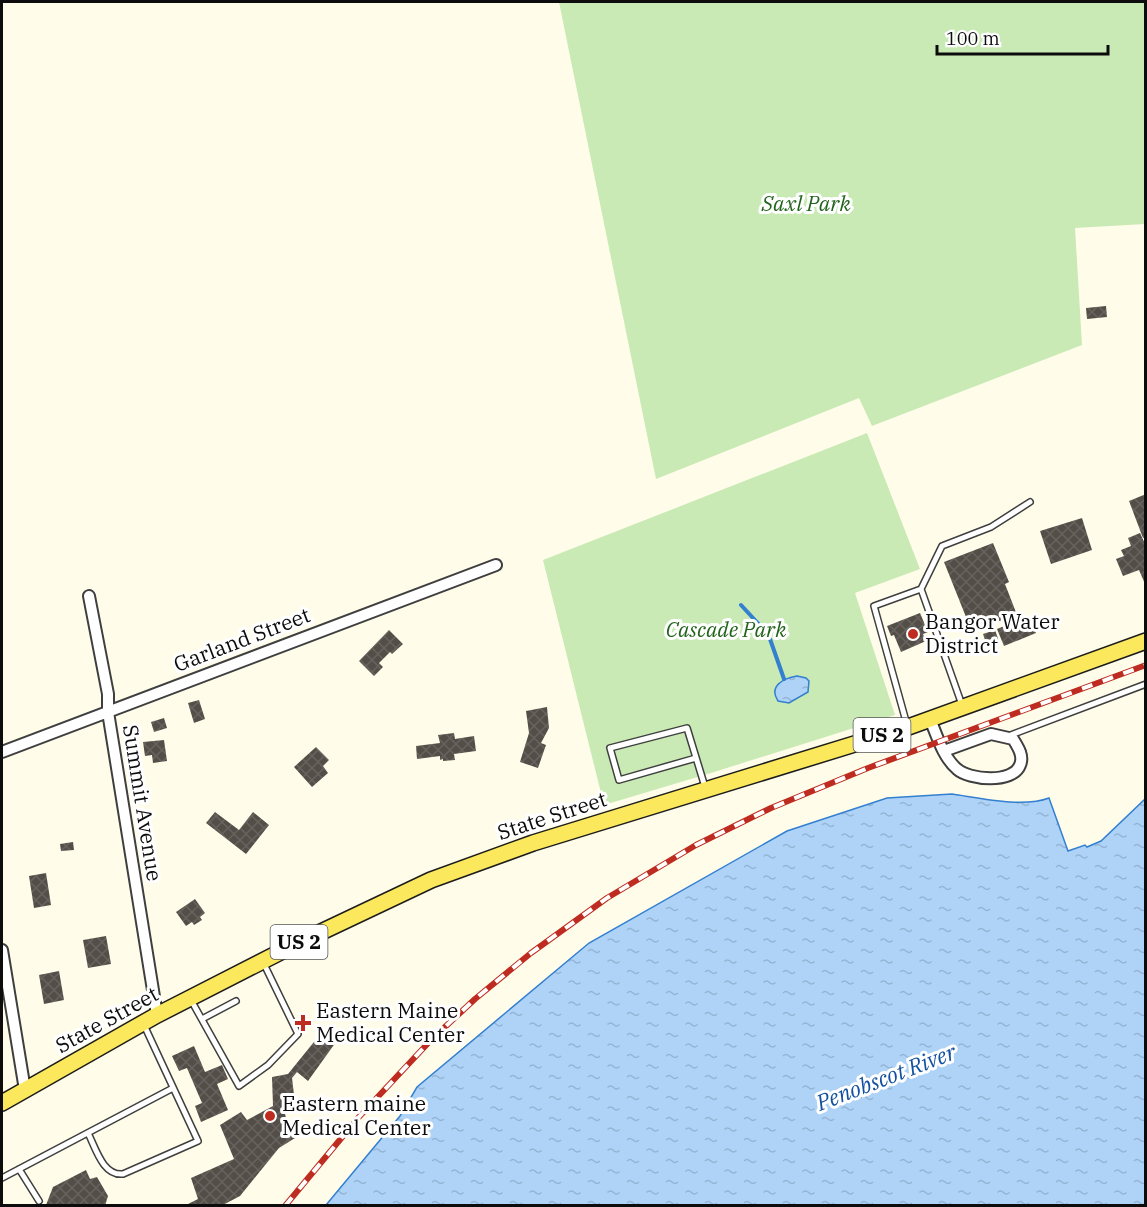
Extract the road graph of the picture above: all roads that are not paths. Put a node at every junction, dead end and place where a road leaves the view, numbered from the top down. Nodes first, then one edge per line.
1 (1030, 502) dead end
2 (496, 565) dead end
3 (921, 589) junction
4 (89, 596) dead end
5 (1146, 641) edge
6 (1146, 684) edge
7 (963, 707) junction
8 (108, 712) junction
9 (930, 719) junction
10 (908, 727) junction
11 (1006, 736) junction
12 (944, 751) junction
13 (2, 752) edge
14 (696, 758) junction
15 (706, 790) junction
16 (2, 950) edge
17 (262, 962) junction
18 (190, 998) junction
19 (236, 1001) dead end
20 (157, 1016) junction
21 (202, 1019) junction
22 (143, 1023) junction
23 (174, 1088) junction
24 (25, 1090) junction
25 (2, 1103) edge
26 (88, 1133) junction
27 (19, 1169) junction
28 (2, 1178) edge
29 (39, 1201) dead end

1 - 3 lane
2 - 8 street, Garland Street
3 - 7 lane
3 - 10 lane
4 - 8 street, Summit Avenue
5 - 7 main road, State Street / US 2
6 - 11 lane
7 - 9 main road, State Street / US 2
8 - 13 street, Garland Street
8 - 20 street, Summit Avenue
9 - 10 main road, State Street / US 2
9 - 12 street
10 - 15 main road, State Street / US 2
11 - 12 street
11 - 12 street
14 - 14 lane
14 - 15 lane
15 - 17 main road, State Street / US 2
16 - 24 street
17 - 18 main road, State Street / US 2
17 - 21 lane
18 - 20 main road, State Street / US 2
18 - 21 lane
19 - 21 lane
20 - 22 main road, State Street / US 2
22 - 23 lane
22 - 24 main road, State Street / US 2
23 - 26 lane
23 - 26 lane
24 - 25 main road, State Street / US 2
26 - 27 lane
27 - 28 lane
27 - 29 lane

